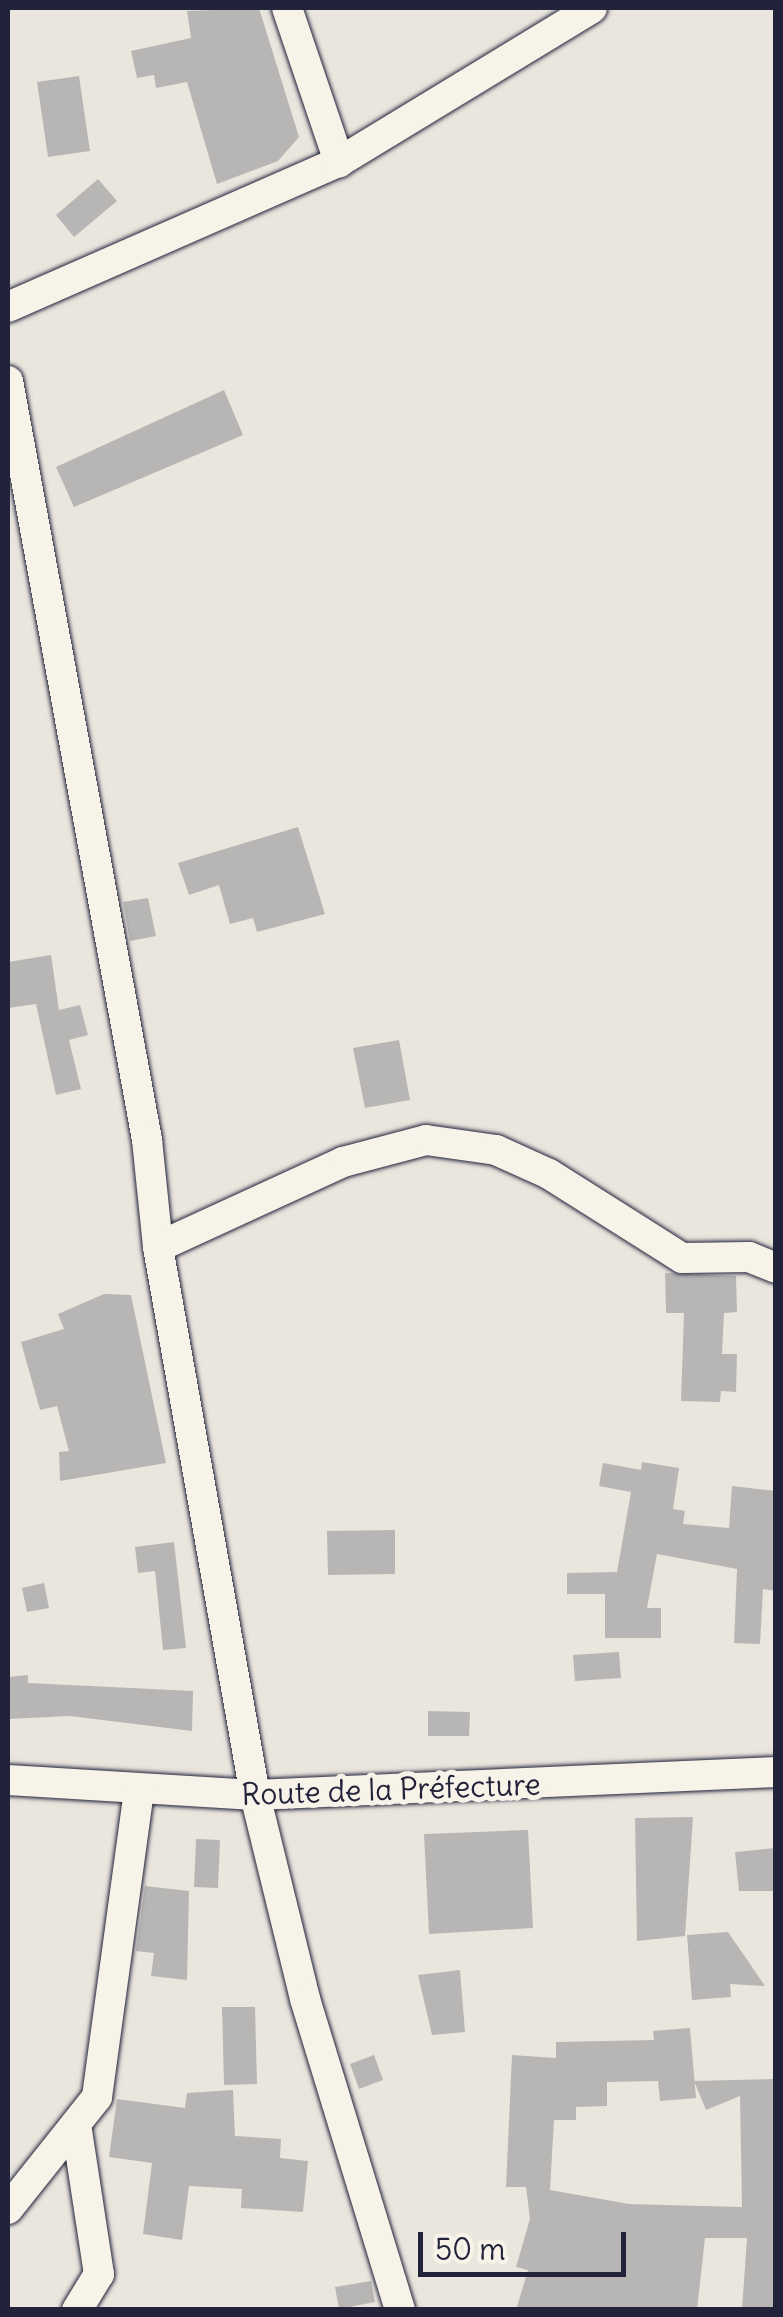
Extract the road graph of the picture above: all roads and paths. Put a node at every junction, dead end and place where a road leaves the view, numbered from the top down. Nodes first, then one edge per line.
1 (288, 8) edge
2 (592, 8) edge
3 (340, 162) junction
4 (8, 307) edge
5 (10, 409) edge
6 (158, 1247) junction
7 (776, 1268) edge
8 (776, 1772) edge
9 (8, 1780) edge
10 (138, 1792) junction
11 (255, 1795) junction
12 (76, 2124) junction
13 (8, 2209) edge
14 (77, 2310) edge
15 (400, 2310) edge

1 - 3 street
2 - 3 street
3 - 4 street
5 - 6 street
6 - 7 street
6 - 11 street
8 - 11 street, Route de la Préfecture
9 - 10 street, Route de la Préfecture
10 - 11 street, Route de la Préfecture
10 - 12 street
11 - 15 street
12 - 13 street
12 - 14 street

